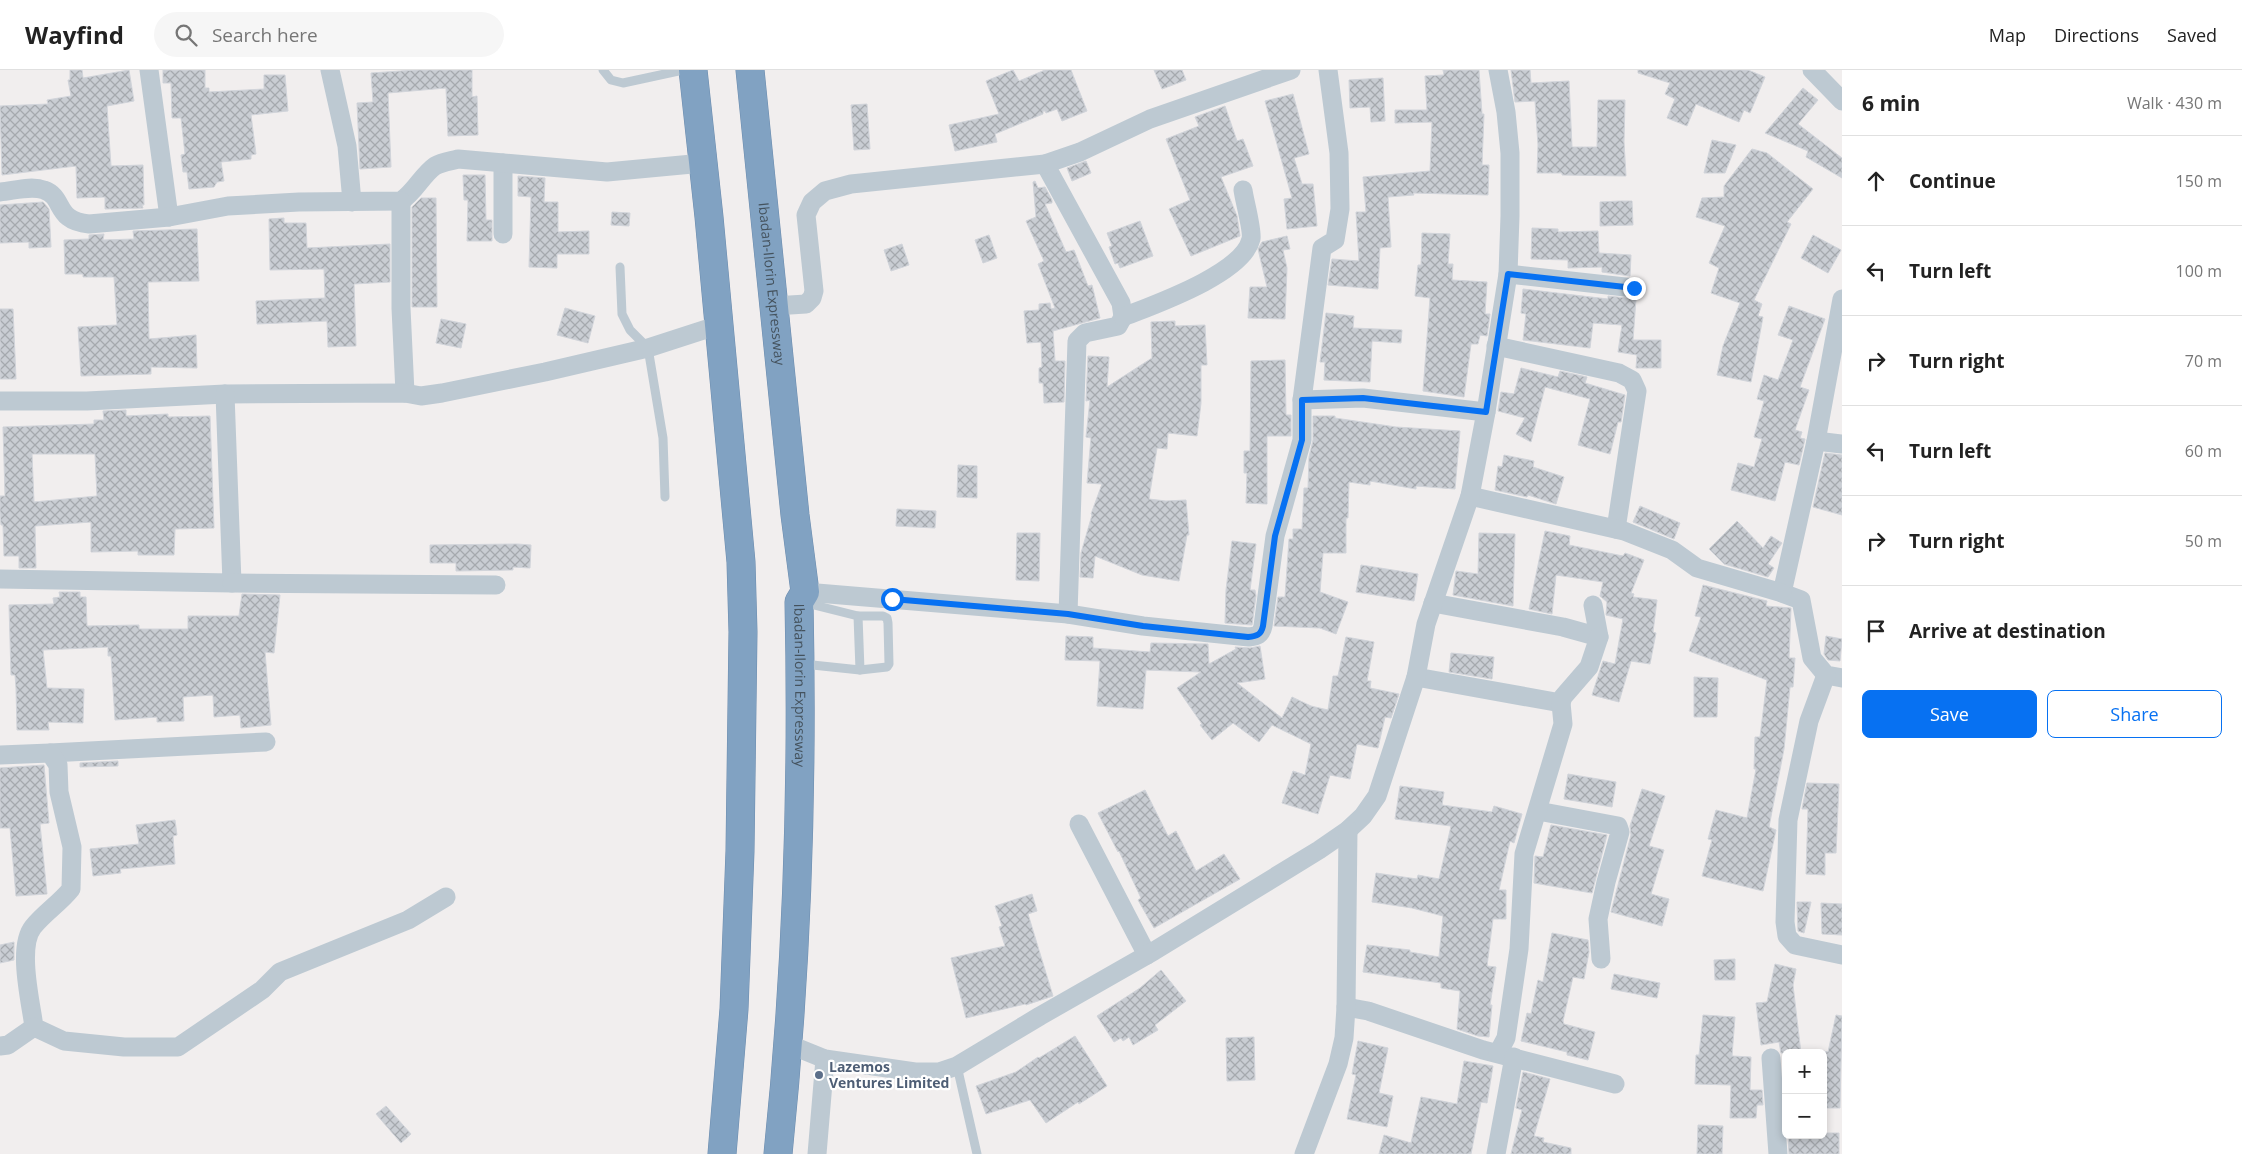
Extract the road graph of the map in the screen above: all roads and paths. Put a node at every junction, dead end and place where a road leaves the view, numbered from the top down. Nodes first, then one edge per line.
1 (149, 70) edge
2 (330, 70) edge
3 (604, 70) edge
4 (683, 70) edge
5 (693, 70) edge
6 (750, 70) edge
7 (1291, 70) edge
8 (1328, 70) edge
9 (1498, 70) edge
10 (1812, 70) edge
11 (1246, 78) edge
12 (1842, 101) edge
13 (703, 163) junction
14 (503, 164) junction
15 (1045, 164) junction
16 (1243, 190) dead end
17 (0, 192) edge
18 (401, 201) junction
19 (352, 202) junction
20 (169, 217) junction
21 (504, 234) dead end
22 (620, 267) dead end
23 (1508, 274) junction
24 (1634, 288) dead end
25 (1842, 299) edge
26 (774, 306) junction
27 (1123, 317) junction
28 (719, 325) junction
29 (1496, 346) junction
30 (648, 348) junction
31 (405, 393) junction
32 (225, 394) junction
33 (1302, 400) junction
34 (0, 401) edge
35 (1486, 412) junction
36 (1816, 441) junction
37 (1842, 444) edge
38 (1470, 496) junction
39 (665, 498) dead end
40 (1616, 529) junction
41 (0, 579) edge
42 (232, 583) junction
43 (496, 585) dead end
44 (1782, 593) junction
45 (802, 597) junction
46 (1433, 603) junction
47 (1593, 605) dead end
48 (1068, 614) junction
49 (858, 616) junction
50 (1599, 637) junction
51 (800, 664) junction
52 (860, 670) junction
53 (1416, 677) junction
54 (1834, 677) edge
55 (1561, 703) junction
56 (266, 742) dead end
57 (50, 753) junction
58 (0, 755) edge
59 (1538, 811) junction
60 (1079, 824) dead end
61 (1348, 830) junction
62 (446, 897) dead end
63 (1147, 955) junction
64 (1842, 955) edge
65 (1601, 959) dead end
66 (1346, 1007) junction
67 (34, 1027) junction
68 (788, 1044) junction
69 (0, 1046) edge
70 (1506, 1055) junction
71 (1771, 1058) dead end
72 (825, 1059) junction
73 (958, 1066) junction
74 (1615, 1084) dead end
75 (722, 1154) edge
76 (778, 1154) edge
77 (816, 1154) edge
78 (977, 1154) edge
79 (1304, 1154) edge
80 (1496, 1154) edge
81 (1778, 1154) edge

1 - 20 street
2 - 19 street
3 - 4 lane
5 - 13 highway
6 - 26 highway, Ibadan-Ilorin Expressway
7 - 11 street
8 - 33 street
9 - 23 street
10 - 12 street
11 - 15 street
13 - 14 street
13 - 28 highway
14 - 18 street
14 - 21 street
15 - 26 street
15 - 27 street
16 - 27 street
17 - 20 street
18 - 19 street
18 - 31 street
19 - 20 street
22 - 30 lane
23 - 24 street
23 - 29 street
25 - 36 street
26 - 45 highway, Ibadan-Ilorin Expressway
27 - 48 street
28 - 30 street
28 - 75 highway
29 - 35 street
29 - 40 street
30 - 31 street
30 - 39 lane
31 - 32 street
32 - 34 street
32 - 42 street
33 - 35 street
33 - 48 street
35 - 38 street
36 - 37 street
36 - 44 street
38 - 40 street
38 - 46 street
40 - 44 street
41 - 42 street
42 - 43 street
44 - 54 street
45 - 48 street
45 - 49 lane
45 - 51 highway, Ibadan-Ilorin Expressway
46 - 50 street
46 - 53 street
47 - 50 street
49 - 52 lane
49 - 52 lane
50 - 55 street
51 - 52 lane
51 - 68 highway, Ibadan-Ilorin Expressway
53 - 55 street
53 - 61 street
54 - 64 street
55 - 59 street
56 - 57 street
57 - 58 street
57 - 67 street
59 - 65 street
59 - 70 street
60 - 63 street
61 - 63 street
61 - 66 street
62 - 67 street
63 - 73 street
66 - 70 street
66 - 79 street
67 - 69 street
68 - 72 street
68 - 76 highway, Ibadan-Ilorin Expressway
70 - 74 street
70 - 80 street
71 - 81 street
72 - 73 street
72 - 77 street
73 - 78 lane

